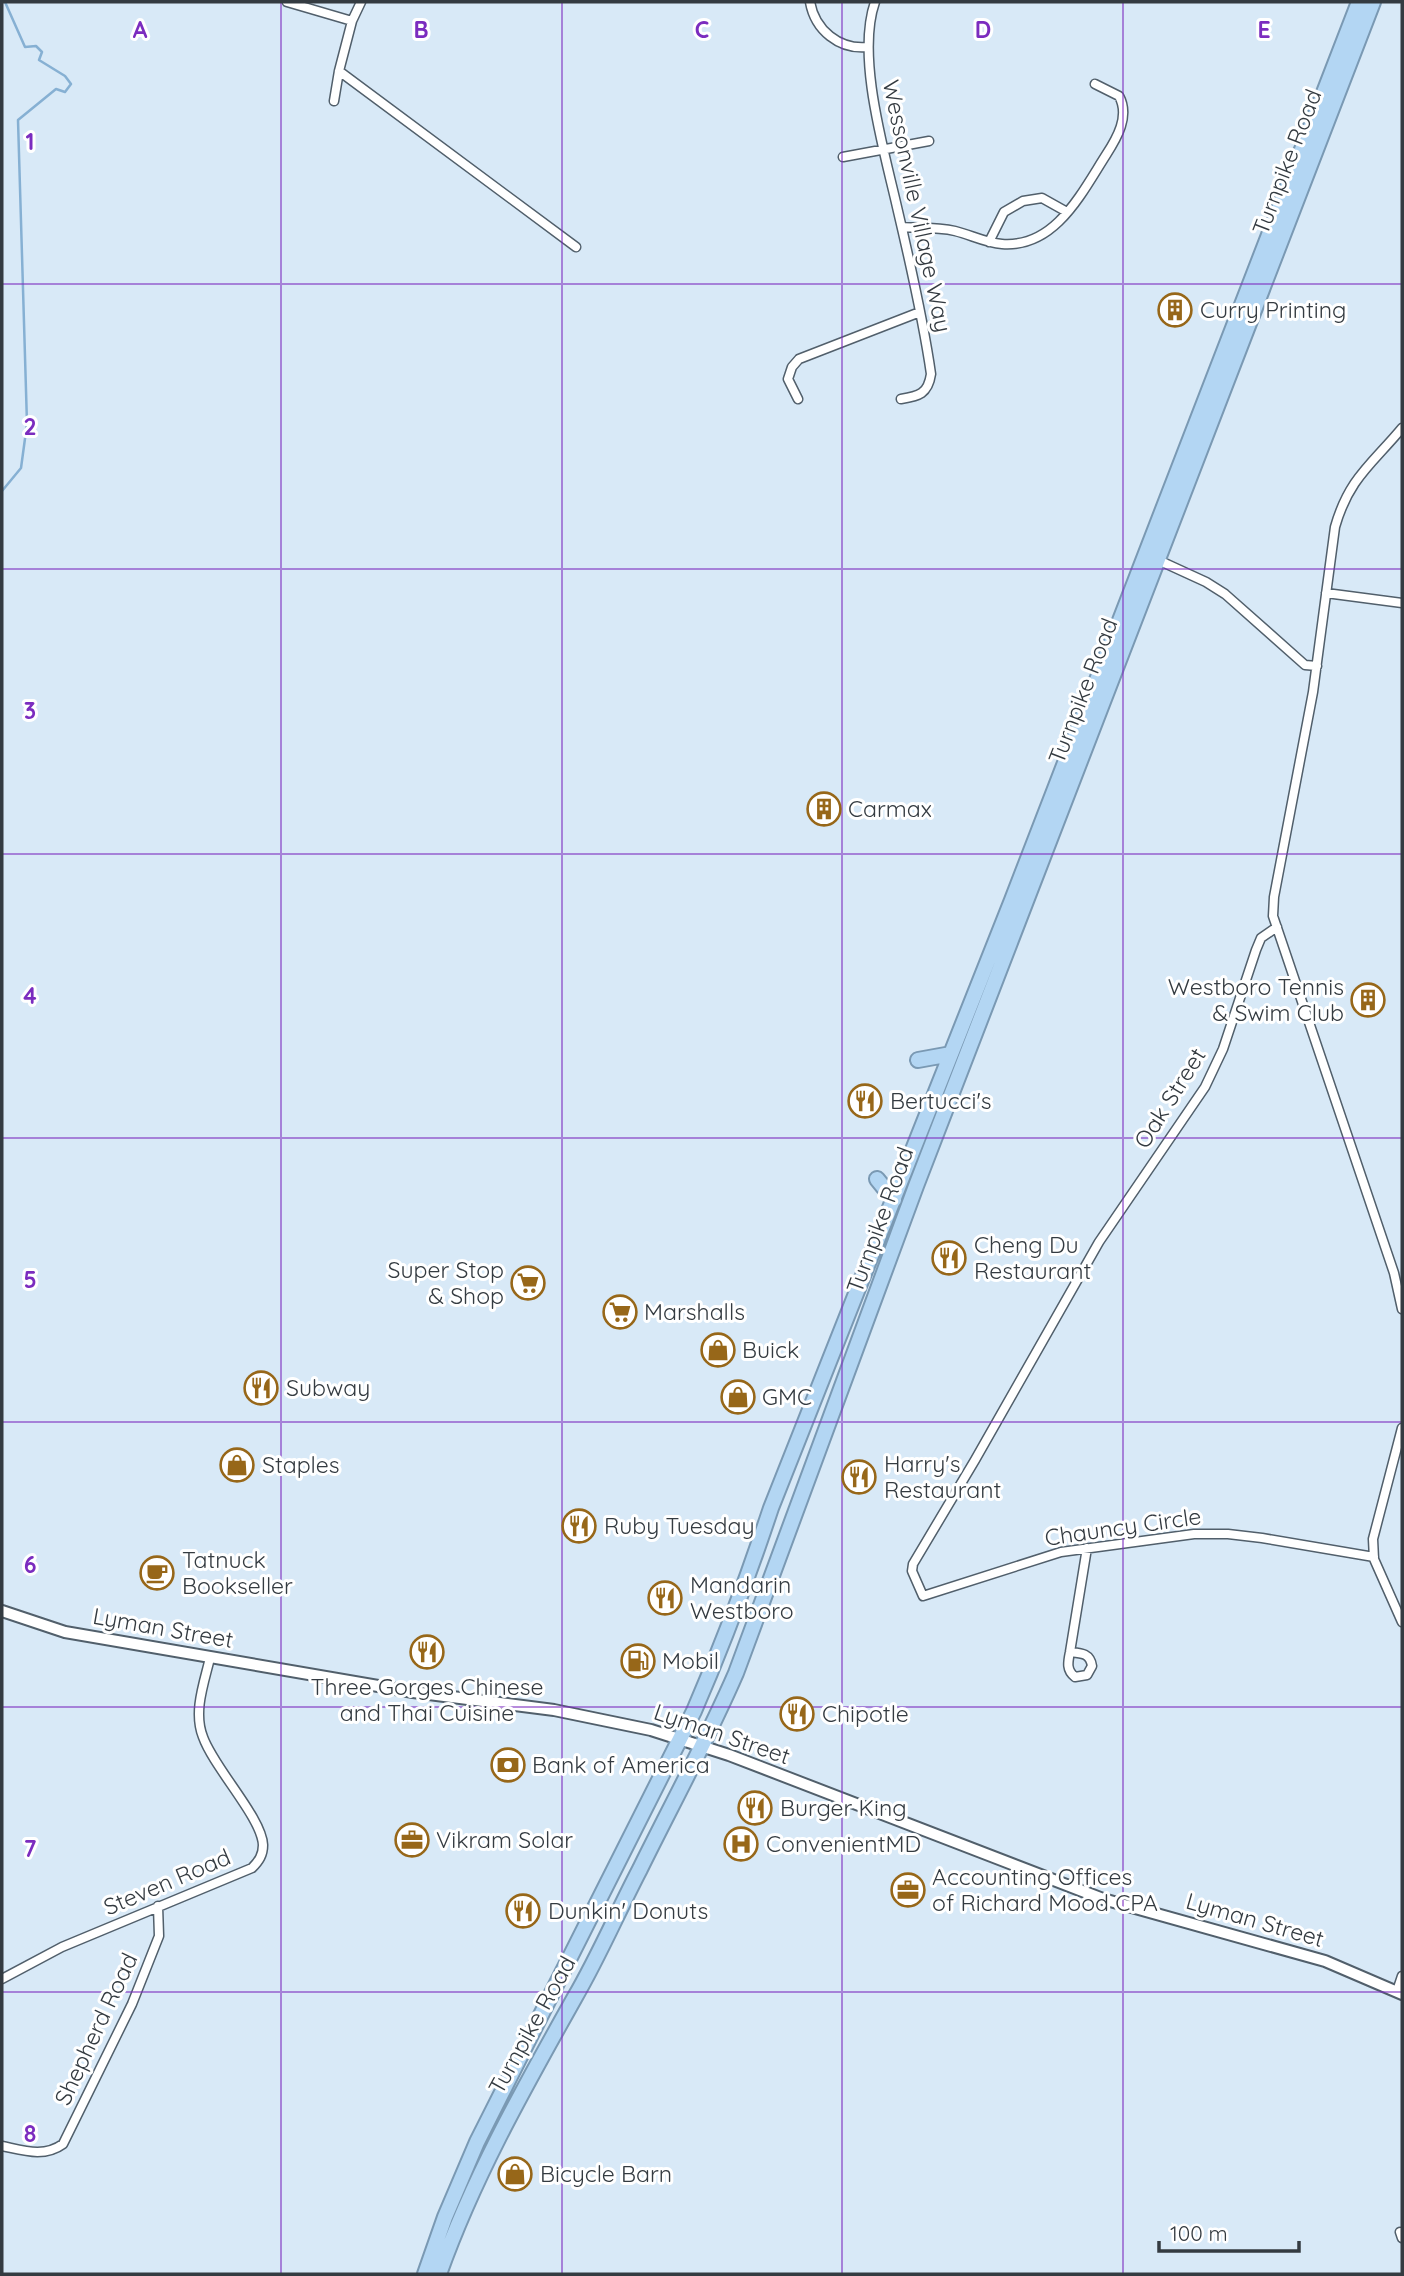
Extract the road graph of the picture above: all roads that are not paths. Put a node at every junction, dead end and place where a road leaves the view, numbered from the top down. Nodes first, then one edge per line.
1 (288, 2) edge
2 (362, 2) edge
3 (810, 2) edge
4 (875, 2) edge
5 (1359, 2) edge
6 (1373, 2) edge
7 (352, 21) junction
8 (867, 47) junction
9 (339, 71) junction
10 (1095, 84) dead end
11 (334, 101) dead end
12 (929, 142) dead end
13 (884, 148) junction
14 (843, 157) dead end
15 (1068, 212) junction
16 (902, 227) junction
17 (989, 242) junction
18 (576, 247) dead end
19 (920, 312) junction
20 (798, 399) dead end
21 (901, 399) dead end
22 (1402, 428) edge
23 (1158, 560) junction
24 (1326, 593) junction
25 (1402, 603) edge
26 (1317, 666) junction
27 (1277, 927) junction
28 (951, 1054) junction
29 (918, 1060) dead end
30 (877, 1179) dead end
31 (894, 1200) junction
32 (1402, 1309) edge
33 (1402, 1428) edge
34 (1087, 1548) junction
35 (1374, 1557) junction
36 (923, 1596) joint
37 (2, 1611) edge
38 (1402, 1622) edge
39 (1070, 1652) dead end
40 (210, 1658) junction
41 (680, 1739) junction
42 (702, 1745) junction
43 (158, 1906) junction
44 (1402, 1976) edge
45 (2, 1979) edge
46 (1399, 1993) edge
47 (2, 2146) edge
48 (425, 2274) edge
49 (439, 2274) edge

1 - 7 street
2 - 7 street
3 - 8 street
4 - 8 street, Wessonville Village Way
5 - 28 highway, Turnpike Road
6 - 23 highway, Turnpike Road
7 - 9 street
8 - 13 street, Wessonville Village Way
9 - 11 street
9 - 18 street
10 - 15 street
12 - 13 street
13 - 14 street
13 - 16 street, Wessonville Village Way
15 - 17 street
15 - 17 street
16 - 17 street
16 - 19 street, Wessonville Village Way
19 - 20 street
19 - 21 street, Wessonville Village Way
22 - 24 street
23 - 26 street
23 - 42 highway, Turnpike Road
24 - 25 street
24 - 26 street
26 - 27 street
27 - 32 street
27 - 36 street, Oak Street
28 - 29 highway
28 - 31 highway, Turnpike Road
30 - 31 highway
31 - 41 highway, Turnpike Road
33 - 35 street
34 - 35 street, Chauncy Circle
34 - 36 street, Chauncy Circle
34 - 39 street
35 - 38 street
37 - 40 street, Lyman Street
40 - 41 street, Lyman Street
40 - 43 street, Steven Road
41 - 42 street, Lyman Street
41 - 48 highway, Turnpike Road
42 - 46 street, Lyman Street
42 - 49 highway, Turnpike Road
43 - 45 street, Steven Road
43 - 47 street, Shepherd Road
44 - 46 street

